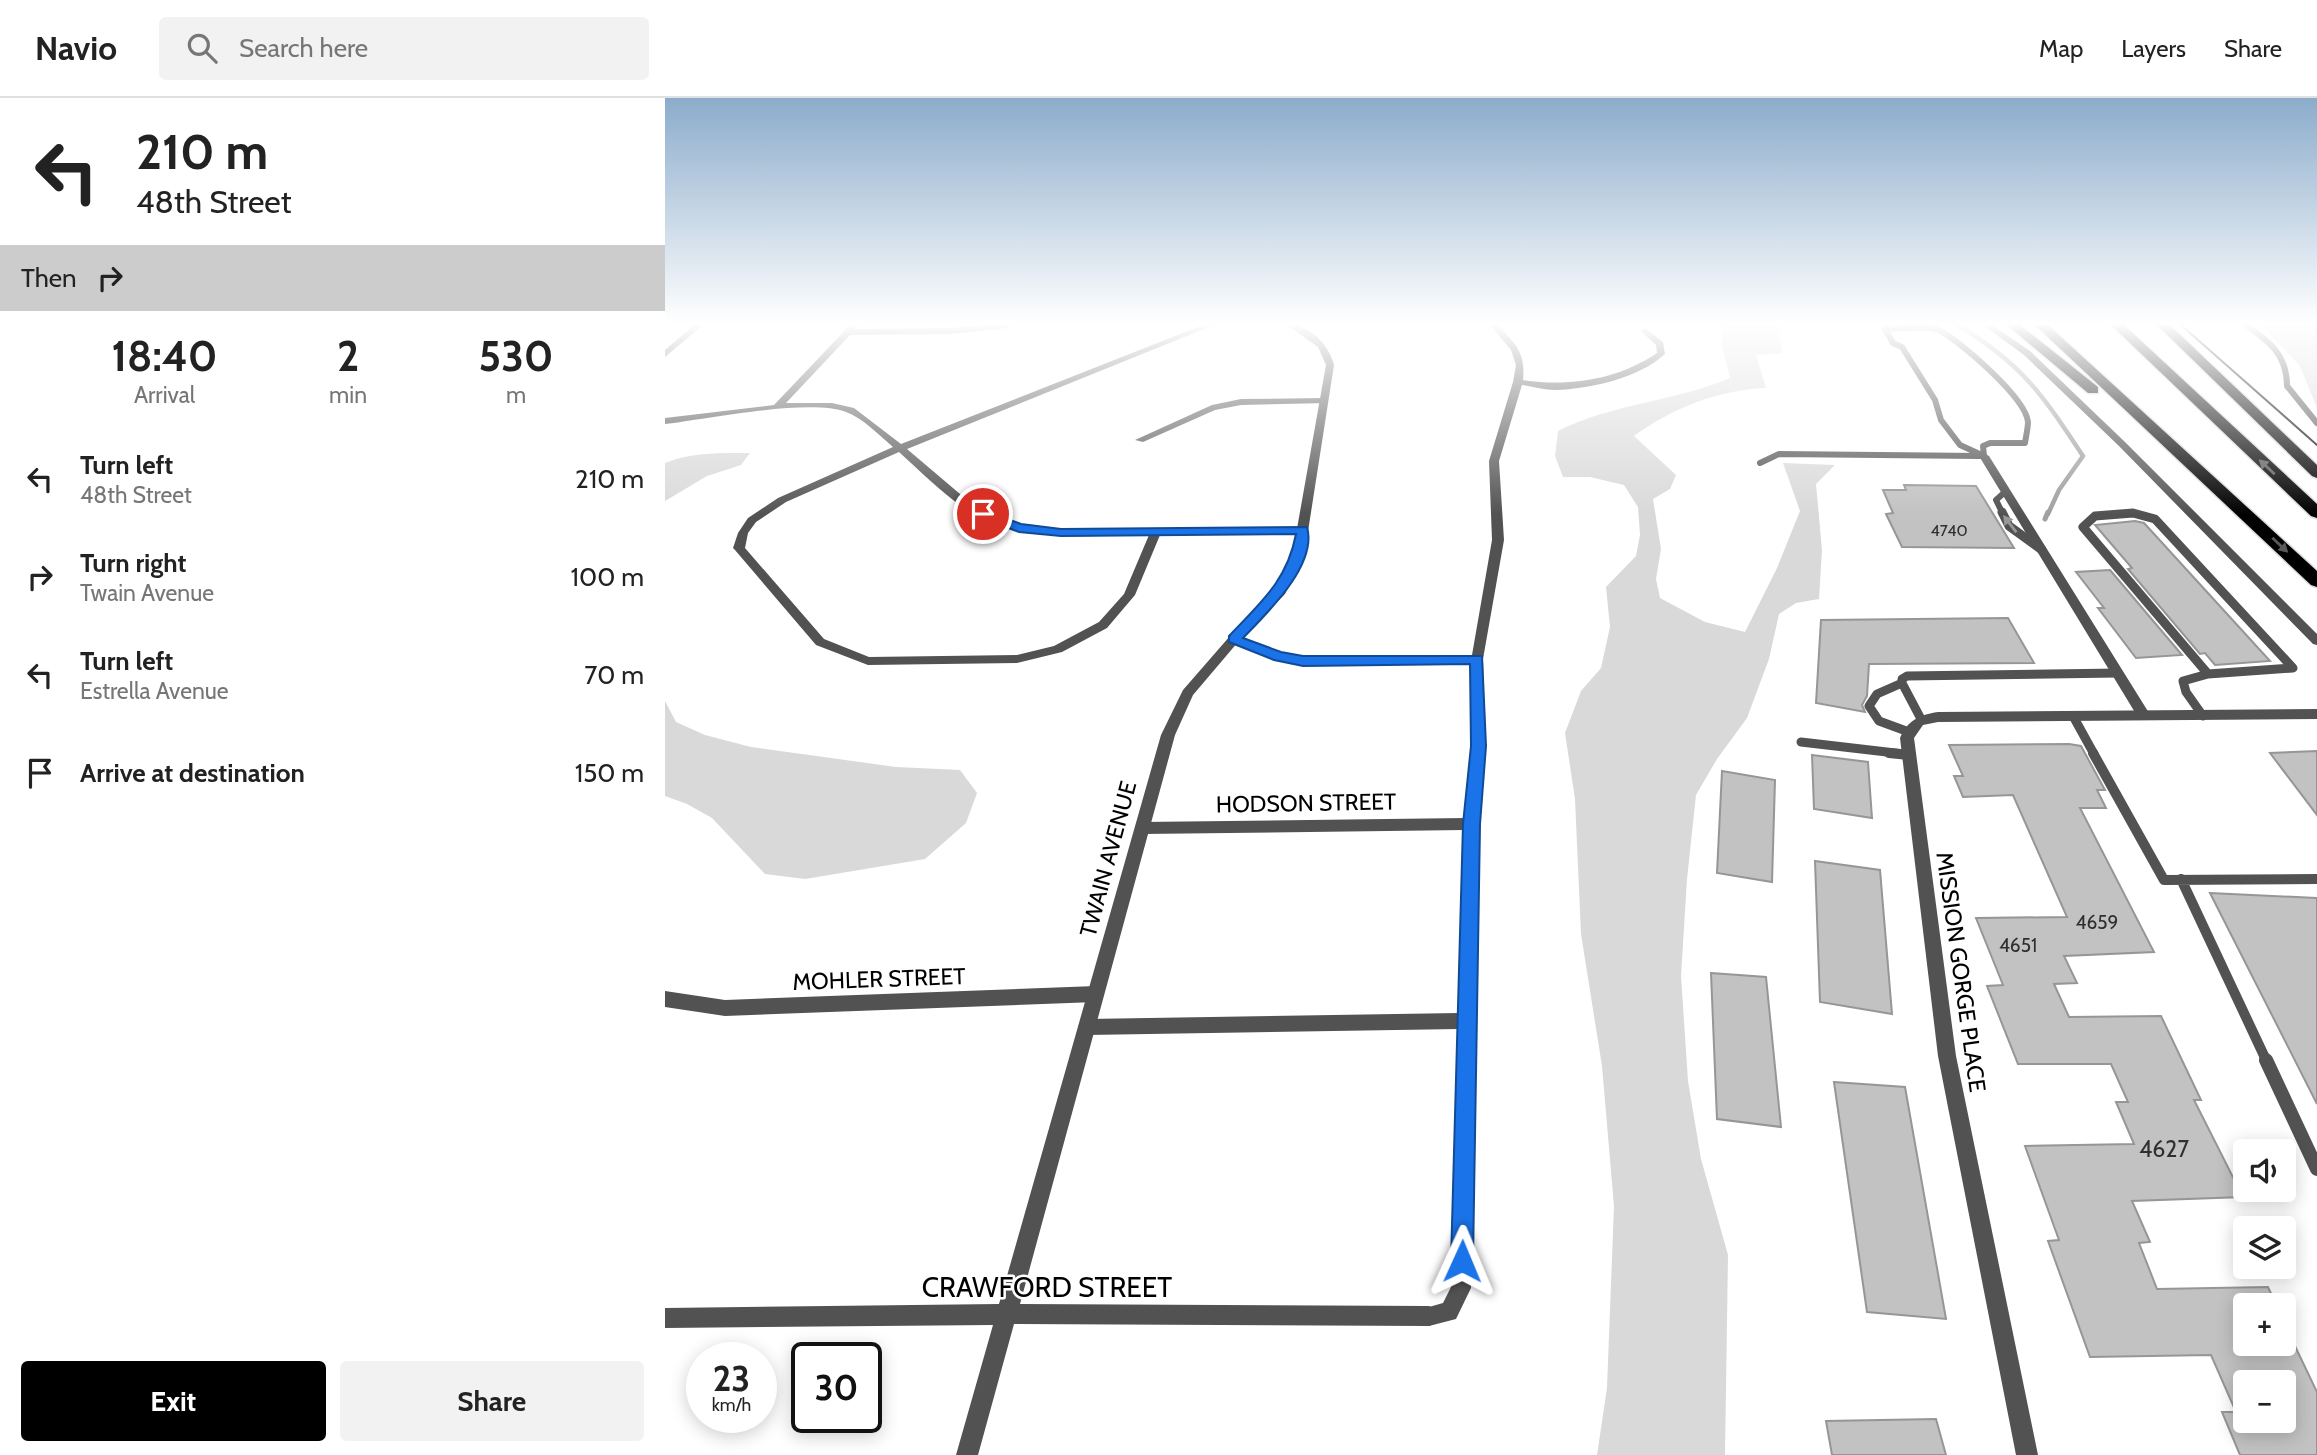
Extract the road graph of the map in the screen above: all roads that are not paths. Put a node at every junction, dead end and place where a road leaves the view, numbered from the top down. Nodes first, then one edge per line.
1 (795, 388) edge
2 (1050, 388) edge
3 (1327, 388) edge
4 (1516, 388) edge
5 (1928, 388) edge
6 (2006, 388) edge
7 (2064, 388) edge
8 (2091, 388) edge
9 (2110, 388) edge
10 (2184, 388) edge
11 (2229, 388) edge
12 (2289, 388) edge
13 (1325, 401) junction
14 (778, 406) junction
15 (665, 421) edge
16 (2317, 423) edge
17 (1140, 440) dead end
18 (900, 448) junction
19 (1984, 456) junction
20 (1760, 463) dead end
21 (2317, 473) edge
22 (2242, 510) junction
23 (2317, 513) edge
24 (1303, 530) junction
25 (1156, 531) junction
26 (2317, 581) edge
27 (1234, 639) junction
28 (2317, 641) edge
29 (1477, 659) junction
30 (2118, 673) junction
31 (2208, 674) junction
32 (1902, 683) junction
33 (2317, 714) edge
34 (2073, 716) junction
35 (2144, 716) junction
36 (2203, 716) junction
37 (1915, 726) junction
38 (1801, 742) dead end
39 (1909, 755) junction
40 (1472, 824) junction
41 (1142, 828) junction
42 (2181, 879) junction
43 (2317, 879) edge
44 (1096, 994) junction
45 (665, 999) edge
46 (1466, 1021) junction
47 (1087, 1027) junction
48 (2317, 1169) edge
49 (1007, 1314) junction
50 (665, 1318) edge
51 (967, 1455) edge
52 (2027, 1455) edge

1 - 14 street
2 - 18 street
3 - 13 street, TWAIN AVENUE
4 - 29 street
5 - 19 lane
6 - 19 lane
7 - 28 street
8 - 22 highway
9 - 22 highway
23 -> 10 highway
11 - 21 highway
12 - 16 lane
13 - 17 street
13 - 24 street, TWAIN AVENUE
14 - 15 street
14 - 18 street
18 - 25 street
18 - 25 street
19 - 20 lane
19 - 30 street
22 -> 26 highway
24 - 25 street
24 - 27 street, TWAIN AVENUE
27 - 29 street
27 - 41 street, TWAIN AVENUE
29 - 40 street
30 - 32 lane
30 - 35 street
31 - 31 lane
31 - 36 lane
32 - 37 lane
32 - 37 lane
33 - 36 street
34 - 35 street
34 - 37 street
34 - 42 lane
35 - 36 street
37 - 39 street, MISSION GORGE PLACE
38 - 39 lane
39 - 52 street, MISSION GORGE PLACE
40 - 41 street, HODSON STREET
40 - 46 street
41 - 44 street, TWAIN AVENUE
42 - 43 lane
42 - 48 lane
44 - 45 street, MOHLER STREET
44 - 47 street, TWAIN AVENUE
46 - 47 street
46 - 49 street, CRAWFORD STREET
47 - 49 street, TWAIN AVENUE
49 - 50 street, CRAWFORD STREET
49 - 51 street, TWAIN AVENUE

